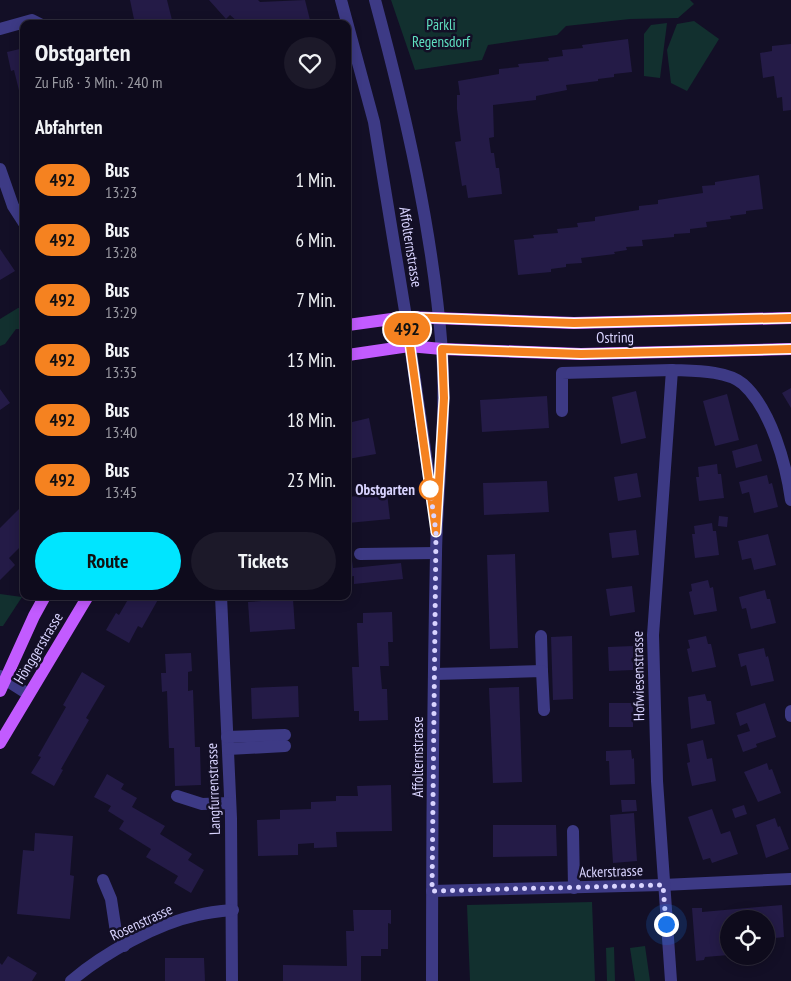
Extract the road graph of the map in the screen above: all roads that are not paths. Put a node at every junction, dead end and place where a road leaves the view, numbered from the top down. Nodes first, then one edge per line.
1 (341, 0) edge
2 (375, 0) edge
3 (346, 20) edge
4 (20, 23) edge
5 (0, 29) edge
6 (351, 37) edge
7 (0, 169) edge
8 (18, 200) edge
9 (406, 317) junction
10 (438, 318) junction
11 (791, 318) edge
12 (351, 325) edge
13 (409, 346) junction
14 (442, 349) junction
15 (791, 349) edge
16 (351, 355) edge
17 (672, 370) junction
18 (562, 411) dead end
19 (791, 500) edge
20 (436, 532) junction
21 (436, 553) junction
22 (360, 554) dead end
23 (43, 600) edge
24 (86, 600) edge
25 (221, 600) edge
26 (541, 636) dead end
27 (542, 671) junction
28 (434, 674) junction
29 (2, 682) edge
30 (28, 694) junction
31 (544, 710) dead end
32 (791, 711) edge
33 (791, 716) edge
34 (285, 740) dead end
35 (0, 743) edge
36 (227, 743) junction
37 (177, 796) dead end
38 (230, 803) junction
39 (573, 830) dead end
40 (791, 879) edge
41 (103, 880) dead end
42 (663, 885) junction
43 (574, 888) junction
44 (432, 891) junction
45 (232, 910) junction
46 (124, 946) junction
47 (71, 981) edge
48 (232, 981) edge
49 (432, 981) edge
50 (671, 981) edge

1 - 3 street, Affolternstrasse
2 - 10 street, Affolternstrasse
4 - 5 street
6 - 9 street, Affolternstrasse
7 - 8 street
9 - 10 main road
9 - 12 main road
9 - 13 street, Affolternstrasse
10 - 11 main road, Ostring
10 - 14 street, Affolternstrasse
13 - 14 main road, Ostring
13 - 16 main road
13 - 20 street, Affolternstrasse
14 - 15 main road, Ostring
14 - 20 street, Affolternstrasse
17 - 18 street
17 - 19 street
17 - 42 street, Hofwiesenstrasse
20 - 21 street, Affolternstrasse
21 - 22 street
21 - 28 street, Affolternstrasse
23 - 29 main road, Hönggerstrasse
24 - 30 main road, Hönggerstrasse
25 - 36 street, Langfurrenstrasse
26 - 27 street
27 - 28 street
27 - 31 street
28 - 44 street, Affolternstrasse
29 - 30 street
30 - 35 main road, Hönggerstrasse
32 - 33 street
34 - 36 street
36 - 38 street, Langfurrenstrasse
37 - 38 street
38 - 45 street, Langfurrenstrasse
39 - 43 street
40 - 42 street, Ackerstrasse
41 - 46 street
42 - 43 street, Ackerstrasse
42 - 50 street, Hofwiesenstrasse
43 - 44 street, Ackerstrasse
44 - 49 street, Affolternstrasse
45 - 46 street, Rosenstrasse
45 - 48 street, Langfurrenstrasse
46 - 47 street, Rosenstrasse

